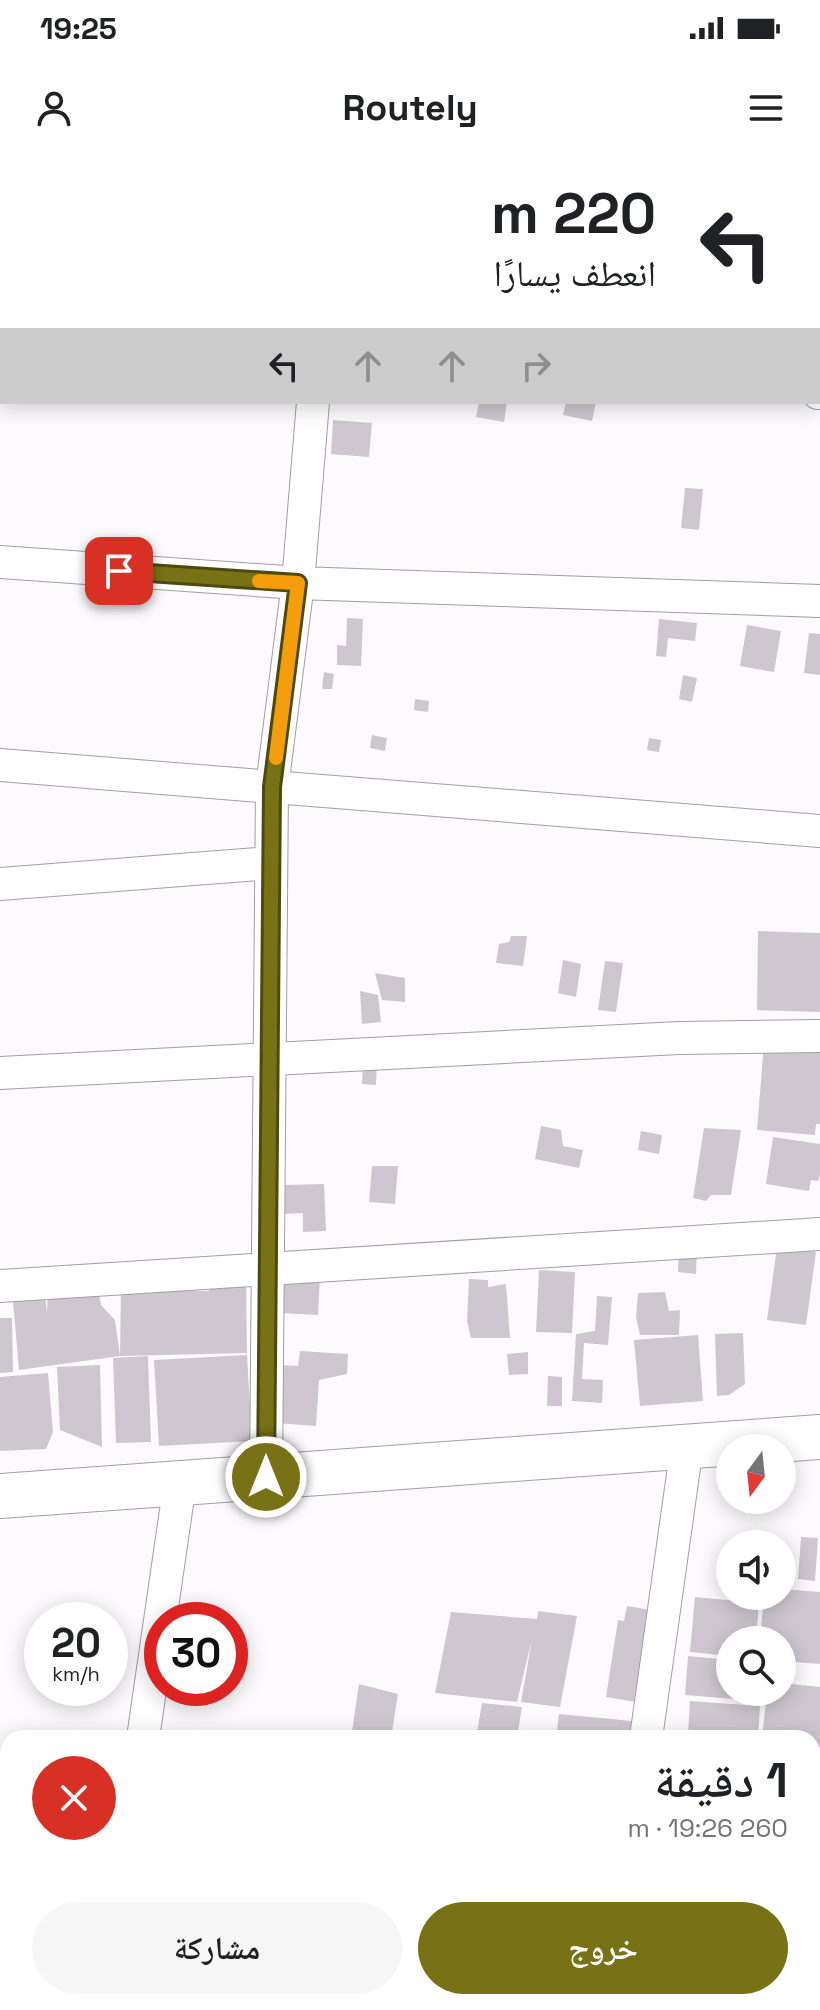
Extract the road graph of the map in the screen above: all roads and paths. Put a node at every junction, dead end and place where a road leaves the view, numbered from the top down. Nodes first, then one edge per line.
1 (313, 404) edge
2 (0, 562) edge
3 (298, 583) junction
4 (820, 601) edge
5 (0, 765) edge
6 (272, 787) junction
7 (820, 831) edge
8 (271, 863) junction
9 (0, 884) edge
10 (820, 1036) edge
11 (269, 1059) junction
12 (0, 1073) edge
13 (820, 1234) edge
14 (267, 1268) junction
15 (0, 1286) edge
16 (820, 1437) edge
17 (687, 1446) junction
18 (266, 1477) junction
19 (180, 1483) junction
20 (0, 1496) edge
21 (144, 1730) edge
22 (647, 1730) edge

1 - 3 street
2 - 3 street
3 - 4 street
3 - 6 street
5 - 6 street
6 - 7 street
6 - 8 street
8 - 9 street
8 - 11 street
10 - 11 street
11 - 12 street
11 - 14 street
13 - 14 street
14 - 15 street
14 - 18 street
16 - 17 street
17 - 18 street
17 - 22 street
18 - 19 street
19 - 20 street
19 - 21 street

